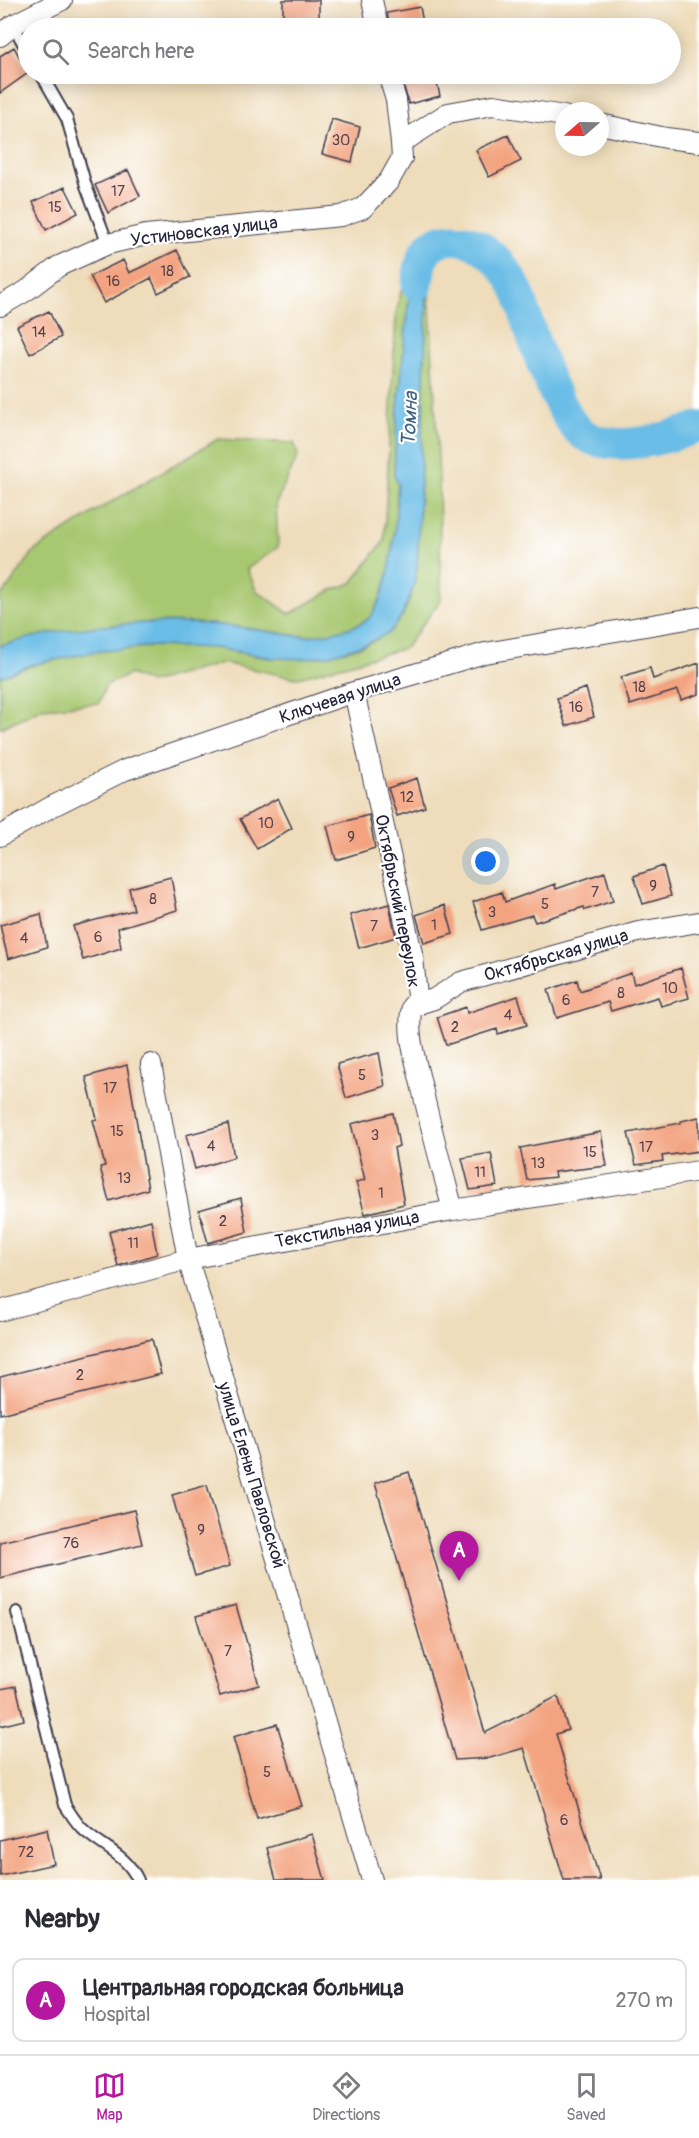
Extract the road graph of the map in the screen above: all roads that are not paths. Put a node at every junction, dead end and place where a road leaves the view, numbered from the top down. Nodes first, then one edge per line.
1 (62, 0) edge
2 (372, 0) edge
3 (30, 18) edge
4 (376, 18) edge
5 (7, 31) edge
6 (18, 42) edge
7 (47, 84) edge
8 (391, 84) edge
9 (555, 115) edge
10 (609, 126) edge
11 (699, 142) edge
12 (401, 143) junction
13 (108, 244) junction
14 (0, 306) edge
15 (699, 617) edge
16 (354, 692) junction
17 (0, 836) edge
18 (699, 922) edge
19 (418, 1005) junction
20 (151, 1064) dead end
21 (699, 1171) edge
22 (453, 1210) junction
23 (188, 1259) junction
24 (0, 1311) edge
25 (17, 1612) dead end
26 (138, 1880) edge
27 (372, 1880) edge

1 - 3 street
2 - 4 street
5 - 6 lane
7 - 13 lane
8 - 12 street, Устиновская улица
9 - 12 street
10 - 11 street
12 - 13 street, Устиновская улица
13 - 14 street, Устиновская улица
15 - 16 street, Ключевая улица
16 - 17 street, Ключевая улица
16 - 19 street, Октябрьский переулок
18 - 19 street, Октябрьская улица
19 - 22 street, Октябрьский переулок
20 - 23 street, улица Елены Павловской
21 - 22 street, Текстильная улица
22 - 23 street, Текстильная улица
23 - 24 street, Текстильная улица
23 - 27 street, улица Елены Павловской
25 - 26 lane

